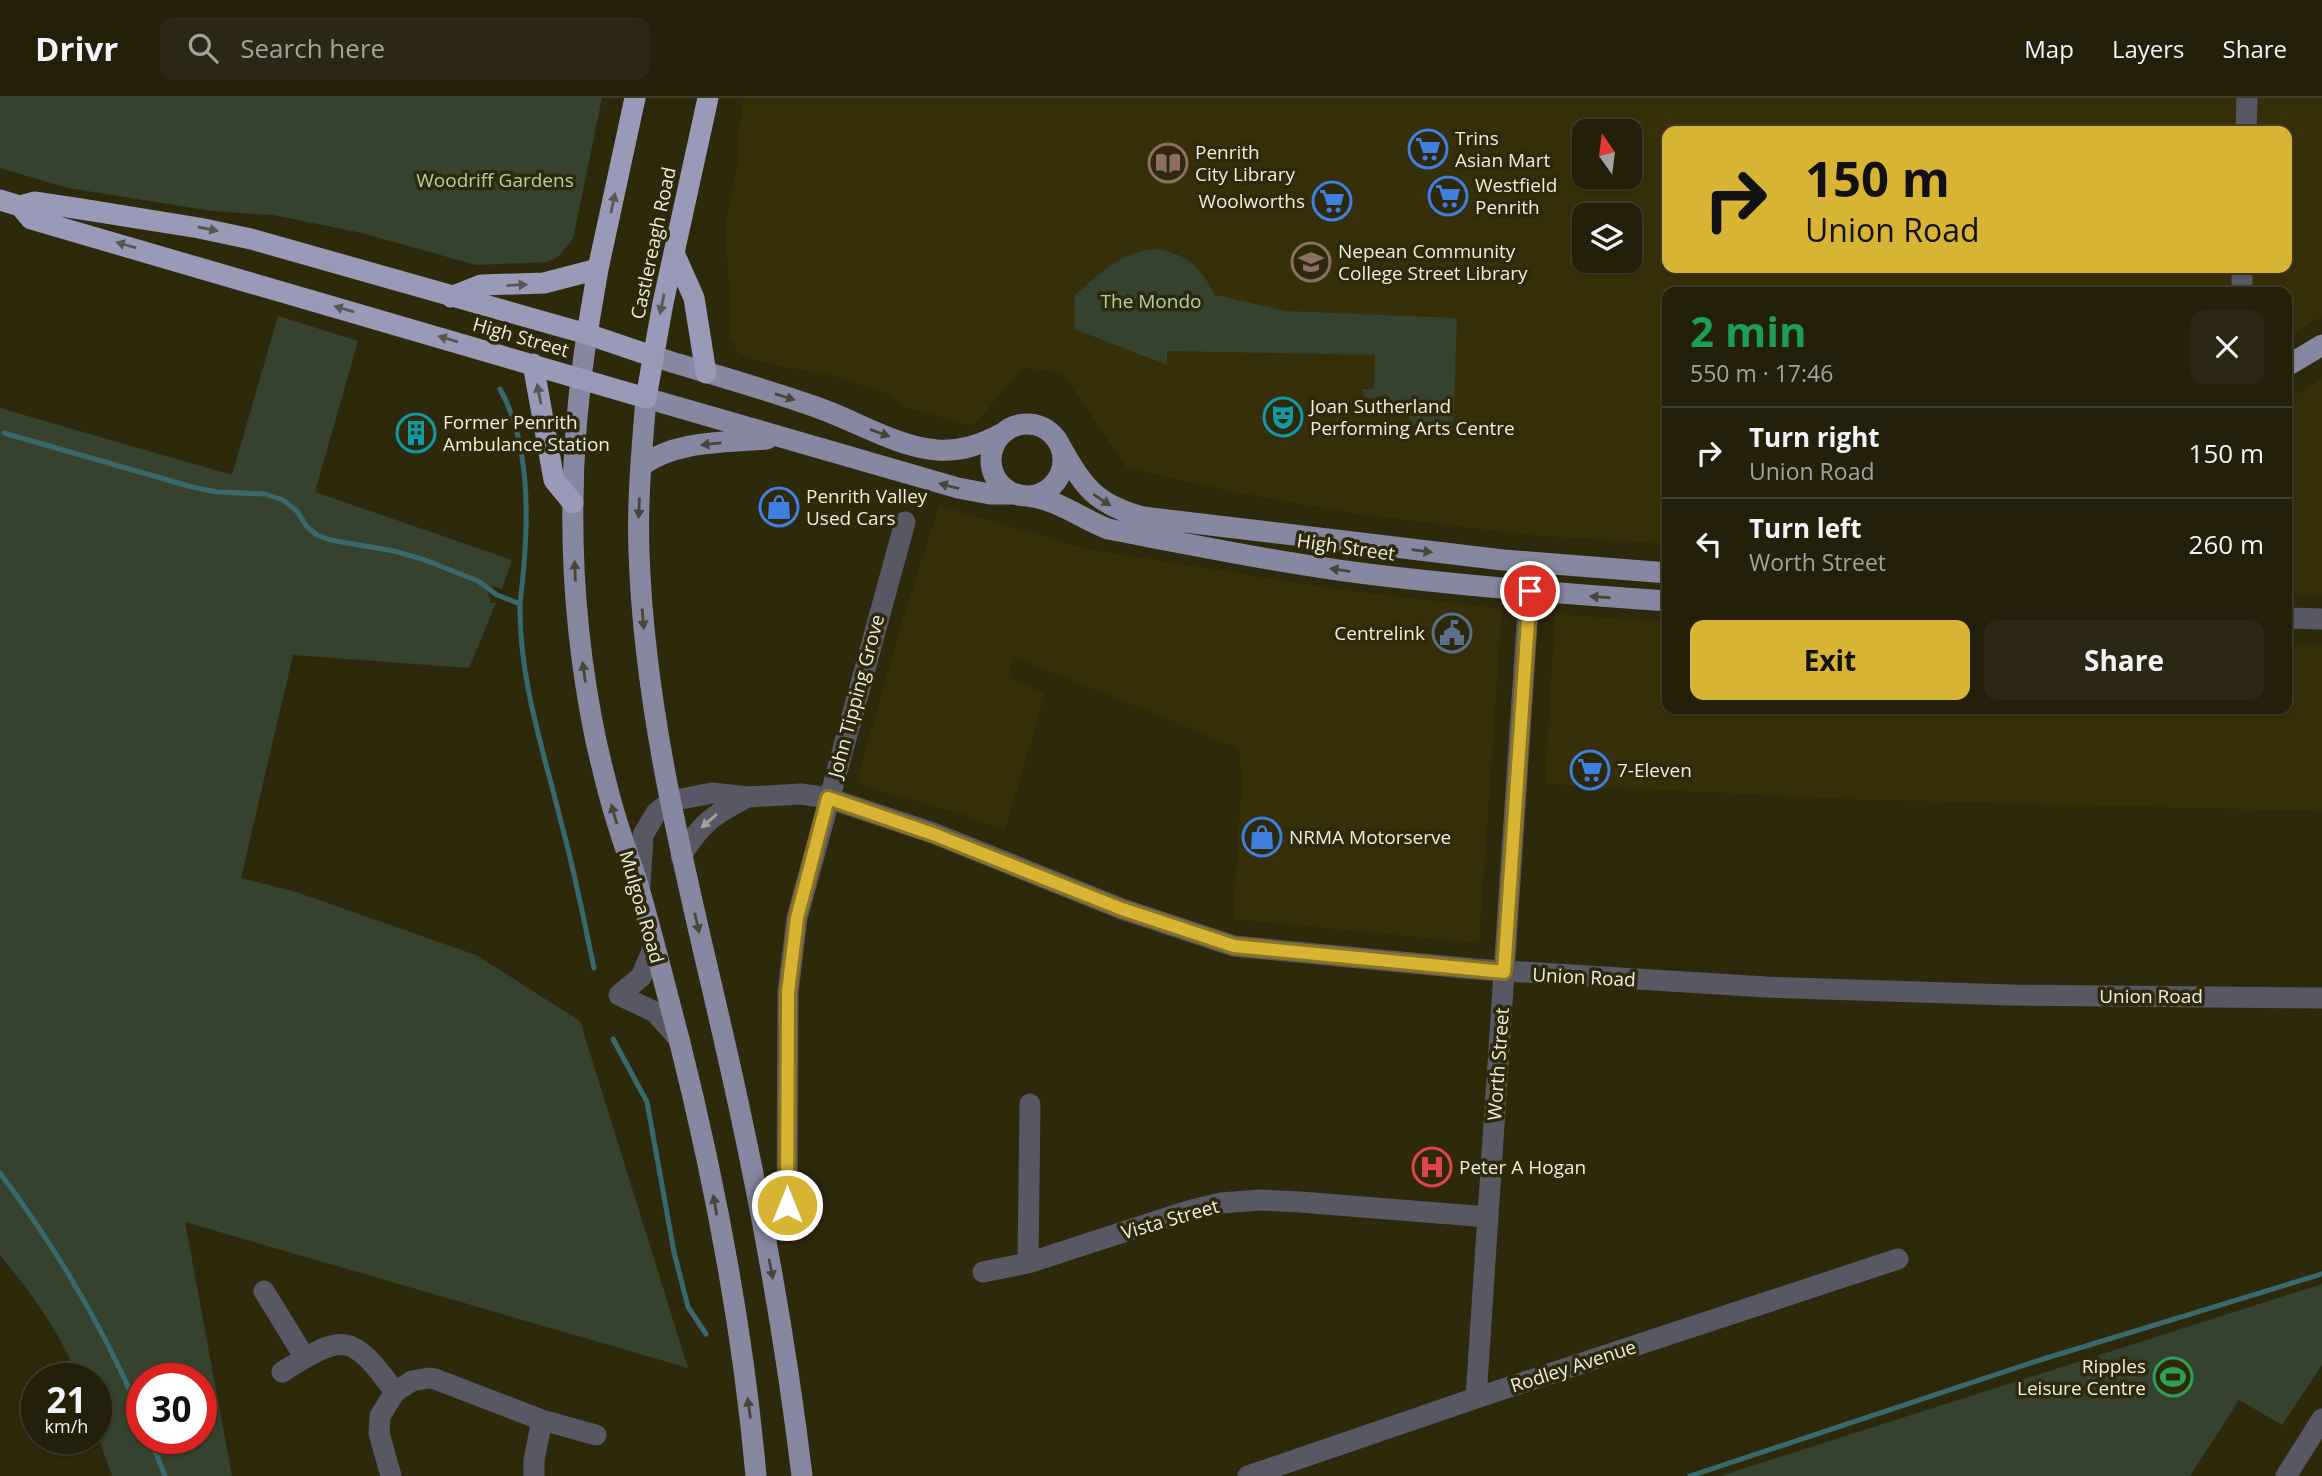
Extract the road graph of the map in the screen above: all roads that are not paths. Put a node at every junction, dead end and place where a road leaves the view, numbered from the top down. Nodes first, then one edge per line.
1 (635, 98) edge
2 (708, 98) edge
3 (2247, 98) edge
4 (2246, 126) edge
5 (10, 203) edge
6 (674, 253) junction
7 (598, 269) junction
8 (451, 298) junction
9 (587, 334) junction
10 (2322, 345) edge
11 (652, 356) junction
12 (2292, 363) edge
13 (533, 364) junction
14 (706, 373) junction
15 (580, 378) junction
16 (646, 398) junction
17 (1003, 433) junction
18 (779, 438) junction
19 (1061, 447) junction
20 (641, 466) junction
21 (1022, 495) junction
22 (573, 503) junction
23 (905, 522) dead end
24 (1531, 563) junction
25 (1662, 573) edge
26 (1530, 591) junction
27 (1662, 601) edge
28 (2292, 618) edge
29 (2322, 619) edge
30 (748, 797) junction
31 (828, 798) junction
32 (671, 801) junction
33 (681, 856) junction
34 (640, 890) junction
35 (654, 946) junction
36 (1504, 972) junction
37 (2322, 998) edge
38 (679, 1039) junction
39 (1030, 1104) dead end
40 (787, 1205) dead end
41 (1488, 1217) junction
42 (1898, 1259) dead end
43 (1028, 1264) junction
44 (983, 1272) dead end
45 (264, 1291) dead end
46 (305, 1358) junction
47 (282, 1372) dead end
48 (394, 1392) junction
49 (1476, 1398) junction
50 (2322, 1419) edge
51 (542, 1420) junction
52 (596, 1435) dead end
53 (391, 1476) edge
54 (534, 1476) edge
55 (756, 1476) edge
56 (802, 1476) edge
57 (1248, 1476) edge
58 (2286, 1476) edge

7 -> 1 highway
2 - 6 highway, Castlereagh Road
3 - 4 street
5 -> 8 highway, High Street
13 -> 5 highway, High Street
6 -> 11 highway, Castlereagh Road
6 - 14 highway
8 -> 7 highway, High Street
7 - 9 highway
8 - 9 highway, High Street
9 - 11 highway, High Street
9 - 15 main road, Mulgoa Road
10 - 12 main road
11 - 14 main road, High Street
11 - 16 highway, Castlereagh Road
13 - 15 highway, High Street
22 -> 13 highway
14 -> 17 main road, High Street
15 - 16 highway, High Street
15 - 22 main road, Mulgoa Road
16 - 18 main road, High Street
16 - 20 main road
17 - 19 main road
17 - 21 main road
18 -> 20 main road
21 -> 18 main road, High Street
19 - 21 main road
19 -> 24 main road, High Street
20 -> 32 main road
26 -> 21 main road, High Street
34 -> 22 main road, Mulgoa Road
23 - 31 street, John Tipping Grove
24 - 25 main road, High Street
24 - 26 street, Worth Street
27 -> 26 main road, High Street
26 - 36 street, Worth Street
28 - 29 street
30 - 31 street, Union Road
30 - 32 street, Union Road
30 -> 33 street, Union Road
31 - 36 street, Union Road
31 - 40 street, John Tipping Grove
32 - 33 main road
32 - 34 street
33 -> 56 main road
34 - 35 main road, Mulgoa Road
35 - 38 main road, Mulgoa Road
35 - 38 street
36 - 37 street, Union Road
36 - 41 street, Worth Street
55 -> 38 main road, Mulgoa Road
39 - 43 street
41 - 43 street, Vista Street
41 - 49 street, Worth Street
42 - 49 street, Rodley Avenue
43 - 44 street, Vista Street
45 - 46 street
46 - 47 street
46 - 48 street
48 - 51 street
48 - 53 street
49 - 57 street, Rodley Avenue
50 - 58 street
51 - 52 street
51 - 54 street

